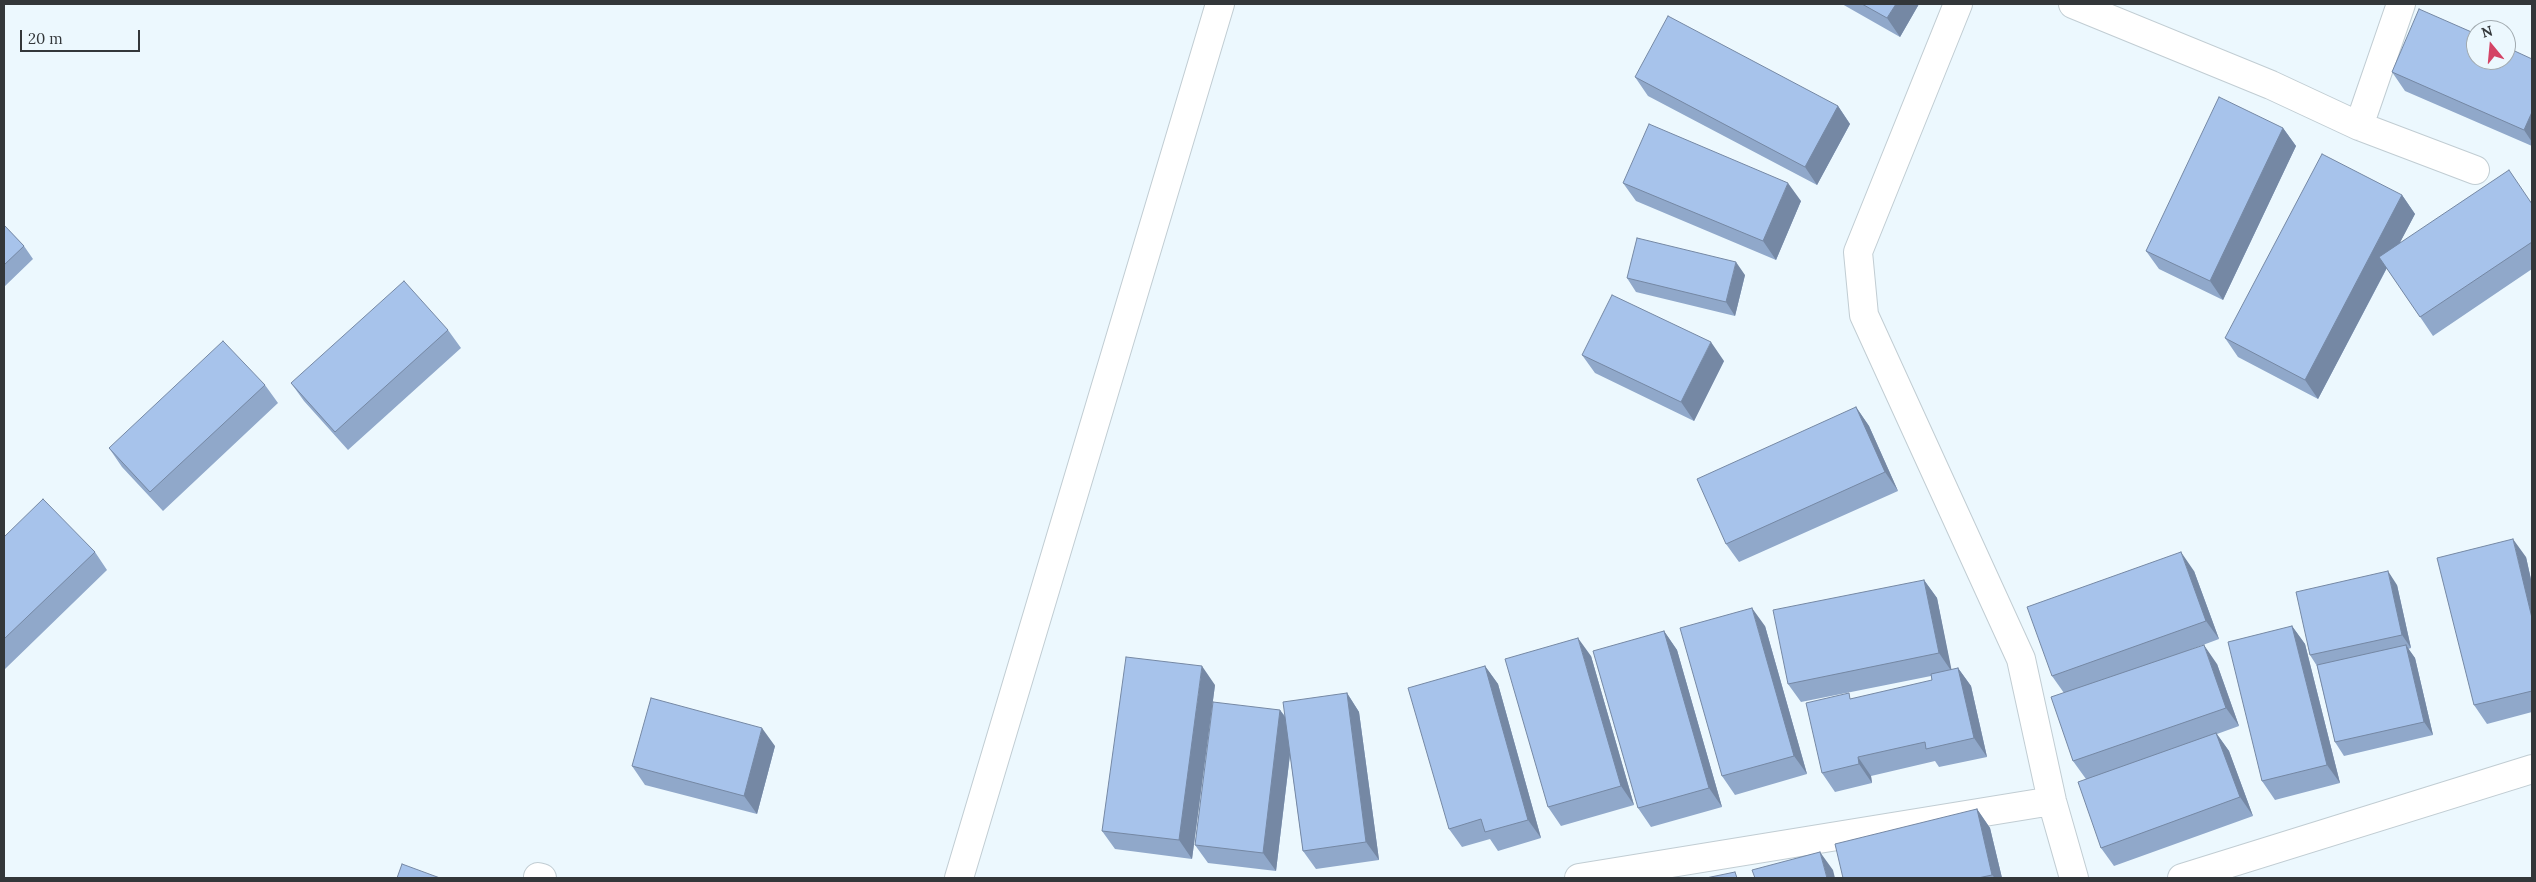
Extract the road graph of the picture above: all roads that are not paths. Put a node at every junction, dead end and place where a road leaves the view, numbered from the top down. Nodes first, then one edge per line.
1 (1220, 4) edge
2 (1958, 4) edge
3 (2073, 4) edge
4 (2401, 4) edge
5 (2359, 126) junction
6 (2475, 170) dead end
7 (2532, 768) edge
8 (2052, 801) junction
9 (958, 878) edge
10 (1580, 878) edge
11 (2074, 878) edge
12 (2182, 878) edge

1 - 9 street
2 - 8 street
3 - 5 street
4 - 5 street
5 - 6 street
7 - 12 street
8 - 10 street
8 - 11 street

